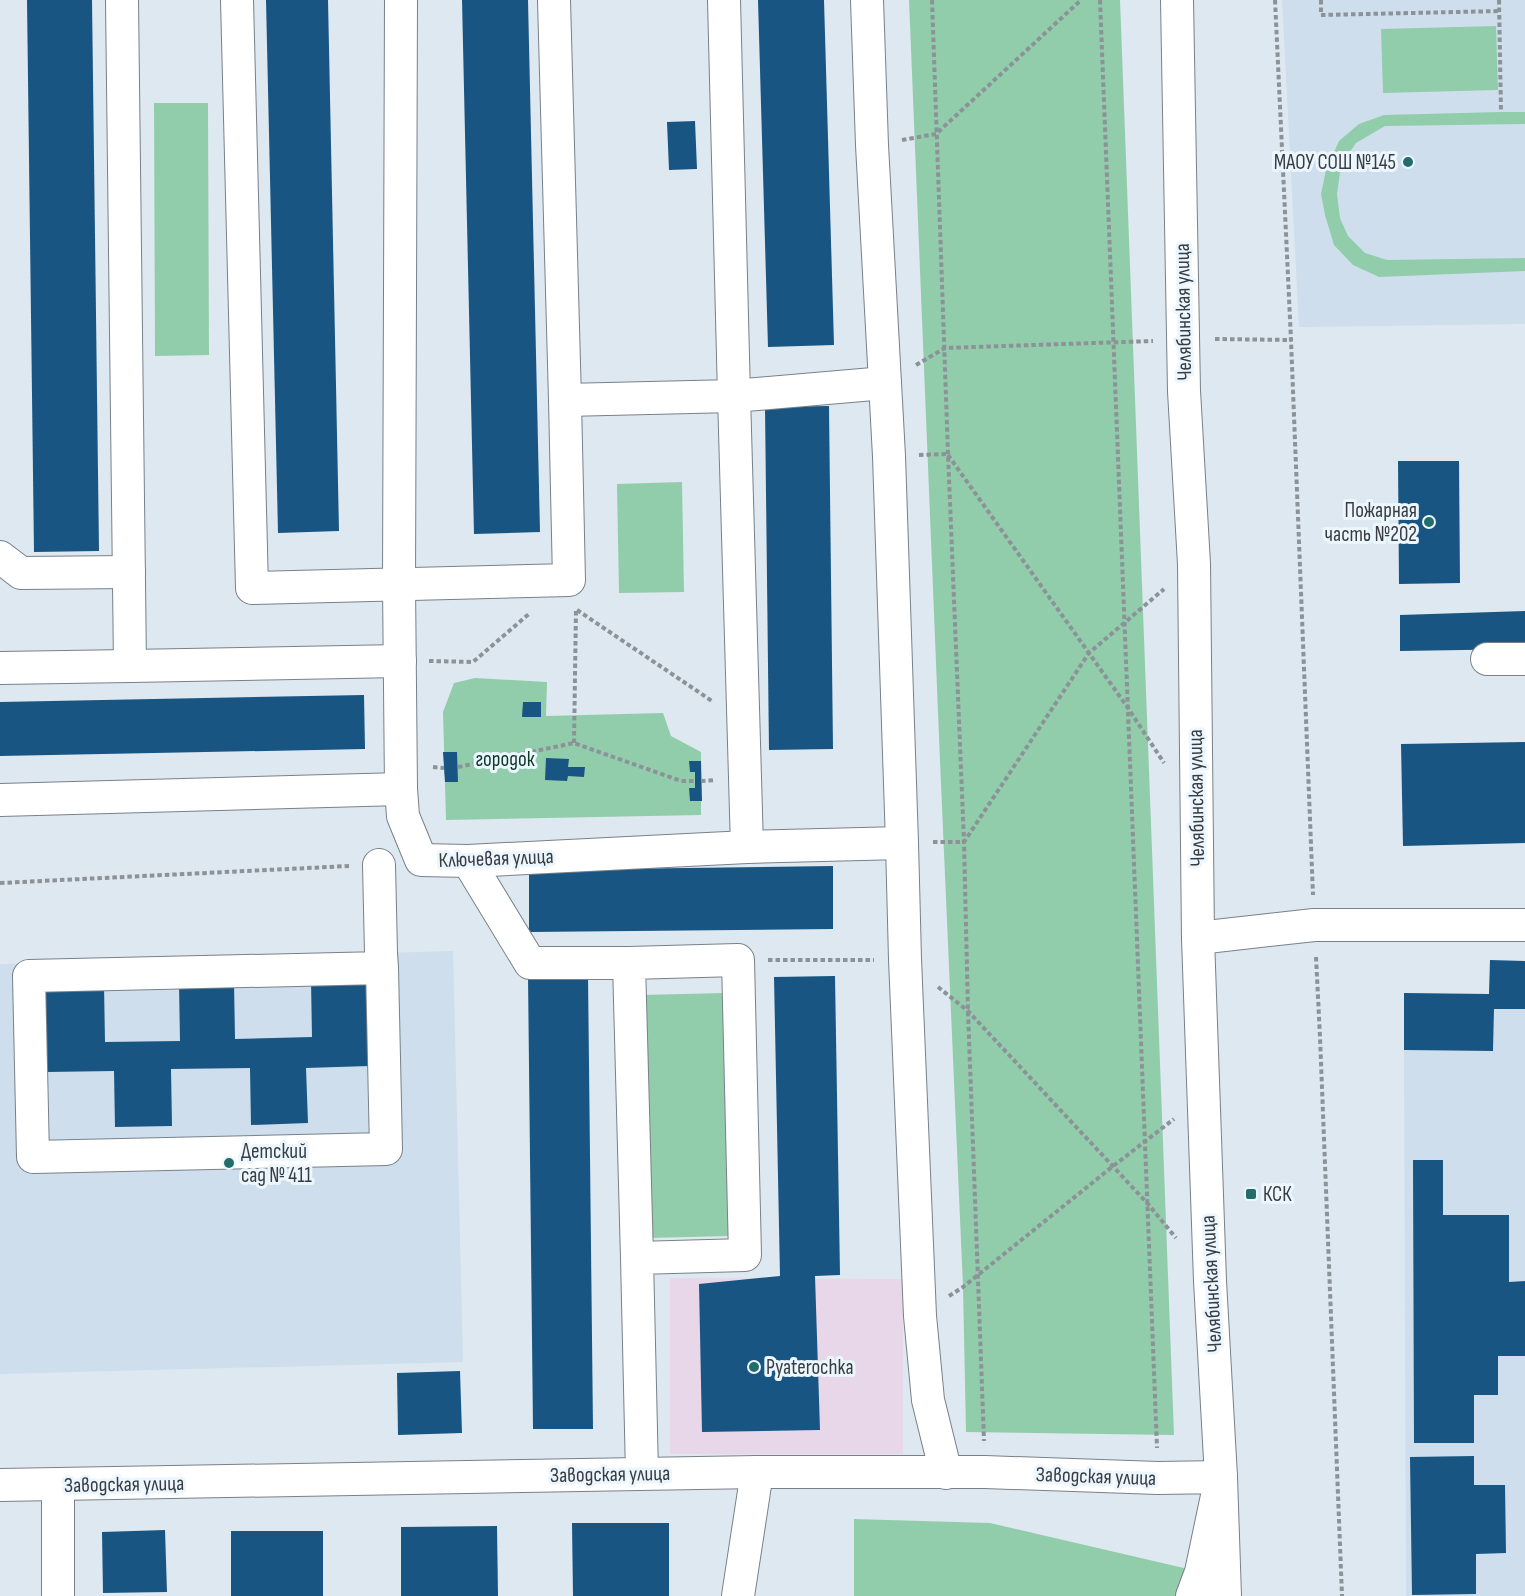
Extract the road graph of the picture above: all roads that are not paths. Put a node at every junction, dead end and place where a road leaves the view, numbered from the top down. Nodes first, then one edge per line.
1 (122, 0) edge
2 (237, 0) edge
3 (401, 0) edge
4 (554, 0) edge
5 (724, 0) edge
6 (867, 0) edge
7 (1177, 0) edge
8 (885, 383) junction
9 (734, 396) junction
10 (564, 400) junction
11 (0, 558) edge
12 (129, 572) junction
13 (399, 584) junction
14 (1487, 659) dead end
15 (1525, 659) edge
16 (400, 661) junction
17 (130, 666) junction
18 (0, 668) edge
19 (401, 789) junction
20 (0, 800) edge
21 (902, 843) junction
22 (747, 847) junction
23 (468, 861) junction
24 (379, 865) road end
25 (1525, 925) edge
26 (1198, 938) junction
27 (629, 963) junction
28 (382, 968) junction
29 (637, 1258) junction
30 (757, 1472) junction
31 (642, 1473) junction
32 (946, 1473) junction
33 (1221, 1477) junction
34 (0, 1485) edge
35 (58, 1485) junction
36 (58, 1596) edge
37 (738, 1596) edge
38 (1192, 1596) edge
39 (1224, 1596) edge

1 - 12 street
2 - 13 street
3 - 13 street
4 - 10 street
5 - 9 street
6 - 8 street
7 - 26 street, Челябинская улица
8 - 9 street
8 - 21 street
9 - 10 street
9 - 22 street
10 - 13 street
11 - 12 street
12 - 17 street
13 - 16 street
14 - 15 street
16 - 17 street
16 - 19 street
17 - 18 street
19 - 20 street
19 - 23 street, Ключевая улица
21 - 22 street, Ключевая улица
21 - 32 street
22 - 23 street, Ключевая улица
23 - 27 street
24 - 28 street
25 - 26 street
26 - 33 street, Челябинская улица
27 - 29 street
27 - 29 street
28 - 28 street
29 - 31 street
30 - 31 street, Заводская улица
30 - 32 street, Заводская улица
30 - 37 street
31 - 35 street, Заводская улица
32 - 33 street, Заводская улица
33 - 38 street
33 - 39 street, Челябинская улица
34 - 35 street, Заводская улица
35 - 36 street

